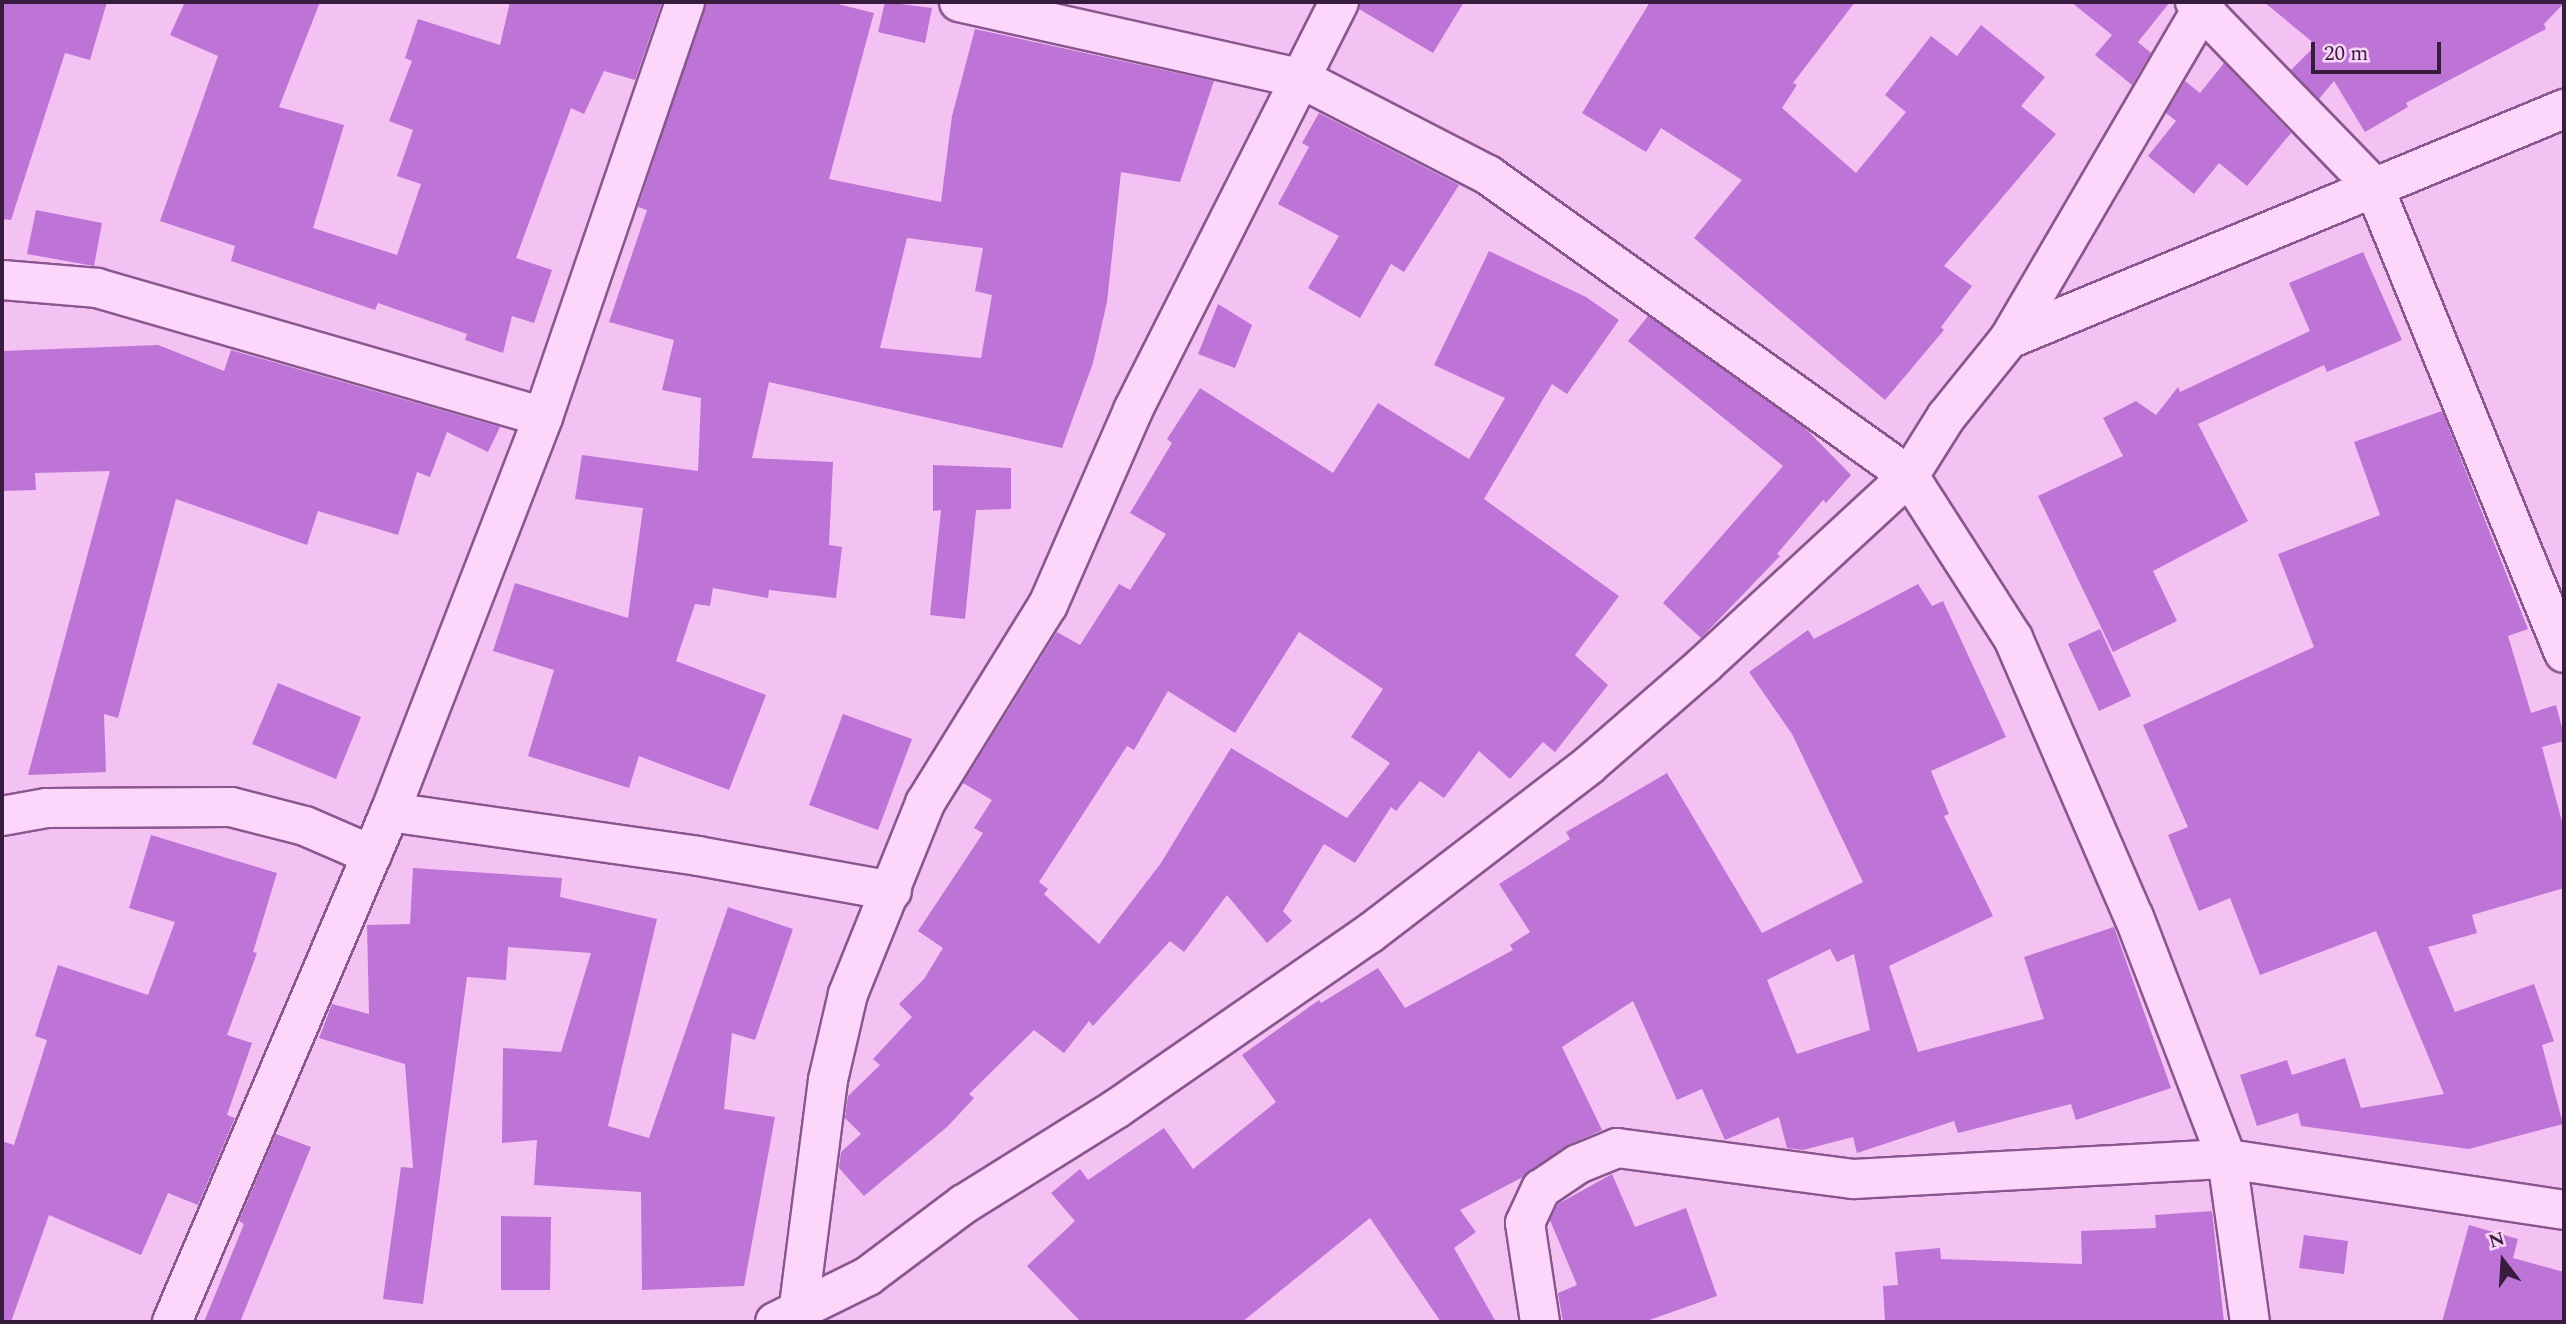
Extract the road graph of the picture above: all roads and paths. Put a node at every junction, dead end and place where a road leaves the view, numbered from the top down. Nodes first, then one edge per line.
1 (685, 2) edge
2 (959, 2) edge
3 (1339, 2) edge
4 (2201, 4) edge
5 (1300, 78) junction
6 (2564, 109) edge
7 (2374, 187) junction
8 (2, 280) edge
9 (2008, 339) junction
10 (543, 418) junction
11 (1909, 476) junction
12 (2564, 653) edge
13 (390, 812) junction
14 (2, 816) edge
15 (372, 855) junction
16 (892, 891) junction
17 (2227, 1159) junction
18 (2564, 1210) edge
19 (787, 1318) edge
20 (172, 1322) edge
21 (1541, 1322) edge
22 (2250, 1322) edge

1 - 10 street
2 - 5 street
3 - 5 street
4 - 7 street
4 - 9 street
5 - 11 street
5 - 16 street
6 - 7 street
7 - 9 street
7 - 12 street
8 - 10 street
9 - 11 street
10 - 13 street
11 - 17 street
11 - 19 street
13 - 15 street
13 - 16 street
14 - 15 street
15 - 20 street
16 - 19 street
17 - 18 street
17 - 21 street
17 - 22 street

